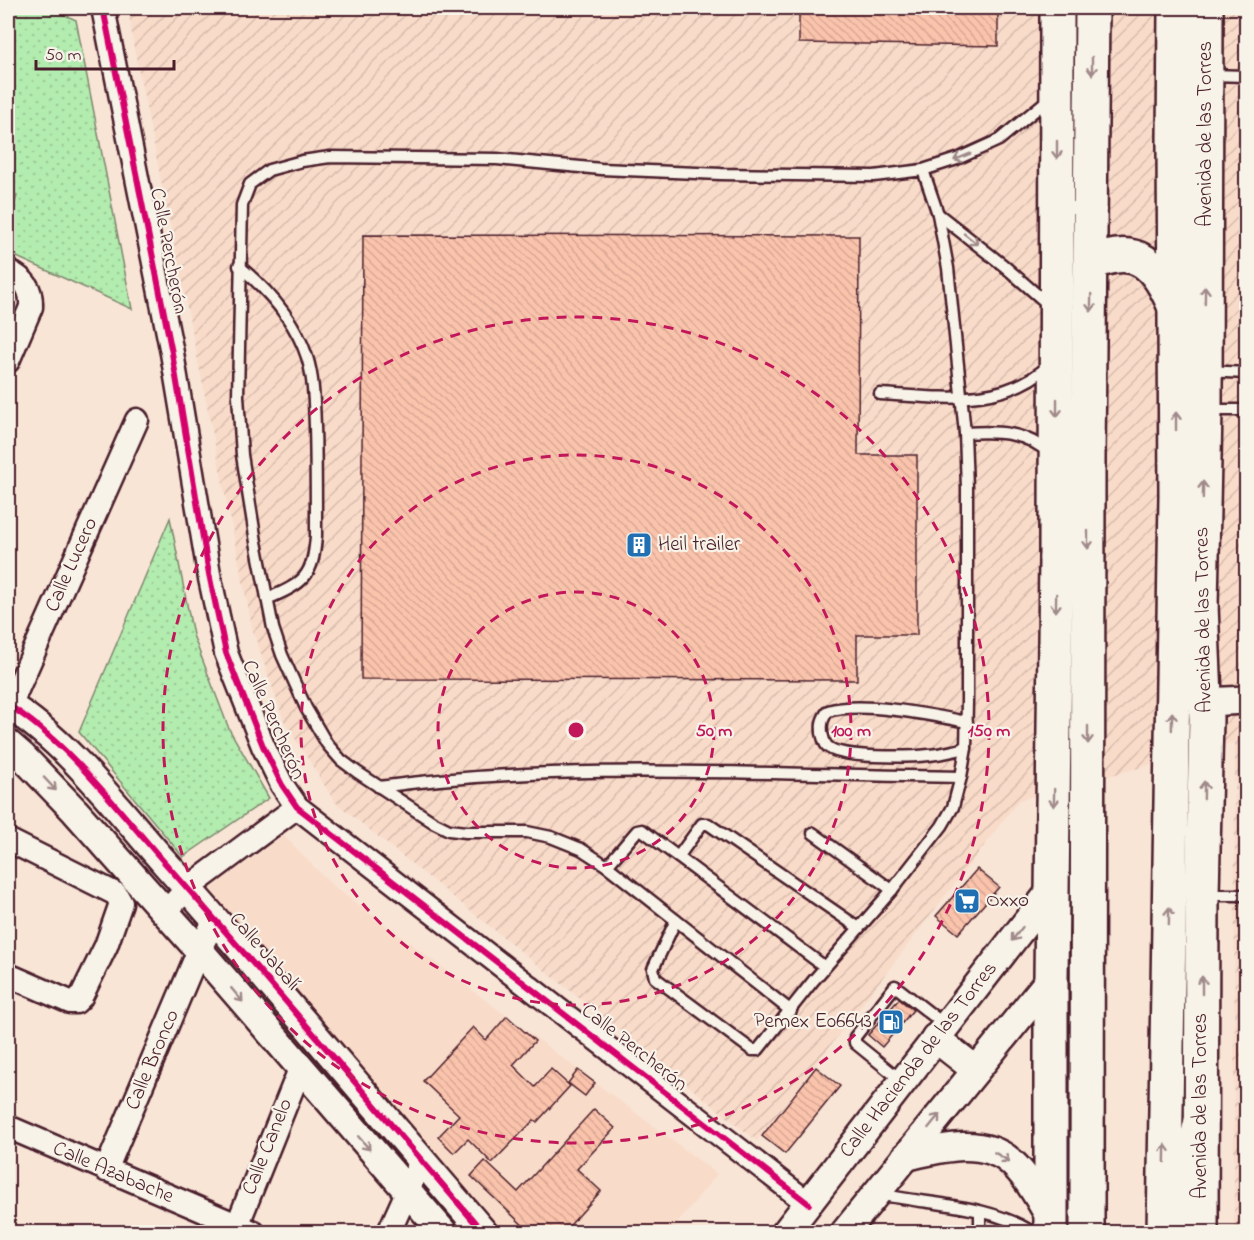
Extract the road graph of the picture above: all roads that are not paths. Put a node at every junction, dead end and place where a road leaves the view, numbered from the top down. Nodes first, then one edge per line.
1 (1057, 8) edge
2 (1092, 8) edge
3 (1175, 8) edge
4 (1206, 8) edge
5 (100, 9) edge
6 (1207, 75) junction
7 (1246, 76) edge
8 (1057, 92) junction
9 (923, 170) junction
10 (938, 214) junction
11 (1091, 264) junction
12 (239, 266) junction
13 (16, 276) edge
14 (1175, 307) junction
15 (1057, 312) junction
16 (1057, 358) junction
17 (8, 361) edge
18 (1204, 371) junction
19 (1246, 373) edge
20 (880, 394) dead end
21 (962, 398) junction
22 (1205, 410) junction
23 (1246, 410) edge
24 (137, 420) dead end
25 (965, 433) junction
26 (1072, 459) junction
27 (1176, 496) junction
28 (267, 599) junction
29 (1201, 606) junction
30 (1246, 700) edge
31 (8, 707) edge
32 (1206, 710) junction
33 (1246, 717) edge
34 (966, 722) junction
35 (8, 744) edge
36 (966, 748) junction
37 (962, 777) junction
38 (379, 787) junction
39 (297, 807) junction
40 (813, 833) dead end
41 (8, 840) edge
42 (678, 857) junction
43 (607, 866) junction
44 (188, 888) junction
45 (1053, 888) junction
46 (892, 890) junction
47 (1202, 895) junction
48 (1246, 896) edge
49 (165, 912) junction
50 (215, 920) junction
51 (676, 920) junction
52 (859, 928) junction
53 (199, 950) junction
54 (825, 967) junction
55 (8, 975) edge
56 (1051, 978) junction
57 (791, 1011) junction
58 (940, 1031) junction
59 (300, 1068) junction
60 (976, 1070) junction
61 (903, 1081) junction
62 (1201, 1120) junction
63 (8, 1127) edge
64 (905, 1157) junction
65 (421, 1161) junction
66 (106, 1170) junction
67 (407, 1192) junction
68 (876, 1194) junction
69 (808, 1204) junction
70 (980, 1212) junction
71 (1035, 1228) edge
72 (245, 1229) edge
73 (389, 1233) edge
74 (443, 1233) edge
75 (483, 1233) edge
76 (786, 1233) edge
77 (845, 1233) edge
78 (980, 1233) edge
79 (1087, 1233) edge
80 (1164, 1233) edge
81 (1174, 1233) edge
82 (1200, 1233) edge

1 - 8 main road
2 -> 11 main road
3 - 14 main road, Avenida de las Torres
4 - 6 main road, Avenida de las Torres
5 - 39 street, Calle Percherón
6 - 7 lane
18 -> 6 main road, Avenida de las Torres
8 -> 9 lane
8 -> 15 main road
9 - 10 lane
9 - 12 lane
10 -> 15 lane
10 - 21 lane
11 - 14 main road
11 -> 26 main road
12 - 28 lane
12 - 28 lane
13 - 17 street
27 -> 14 main road, Avenida de las Torres
15 - 16 main road
16 - 21 lane
16 -> 26 main road
18 - 19 lane
18 - 22 main road, Avenida de las Torres
20 - 21 lane
21 - 25 lane
22 - 23 lane
29 -> 22 main road, Avenida de las Torres
24 - 31 street, Calle Lucero
25 - 26 lane
25 - 34 lane
26 -> 45 main road
26 -> 79 main road
27 - 29 main road
80 -> 27 main road, Avenida de las Torres
28 - 38 lane
29 - 32 main road, Avenida de las Torres
30 - 32 street
31 - 44 street, Calle Jabalí
32 - 33 street
47 -> 32 main road, Avenida de las Torres
34 - 36 lane
34 - 36 lane
35 -> 49 street
36 - 37 lane
37 - 38 lane
37 - 46 lane
38 - 43 lane
39 - 44 street
39 - 69 street, Calle Percherón
40 - 46 lane
41 - 55 street
42 - 43 lane
42 - 52 lane
42 - 54 lane
43 - 51 lane
44 - 49 street
44 - 50 street, Calle Jabalí
45 - 56 main road
45 -> 58 street, Calle Hacienda de las Torres
46 - 52 lane
47 - 48 lane
62 -> 47 main road, Avenida de las Torres
49 - 53 street
50 - 53 street, Calle Bronco
50 - 65 street, Calle Jabalí
51 - 57 lane
51 - 57 lane
52 - 54 lane
53 -> 59 street
53 - 66 street, Calle Bronco
54 - 57 lane
56 - 60 street
56 - 71 main road
58 - 60 street
58 - 61 street, Calle Hacienda de las Torres
58 - 61 lane
59 -> 67 street
59 - 72 street, Calle Canelo
64 -> 60 street
61 - 69 street, Calle Hacienda de las Torres
62 - 81 main road
62 - 82 main road, Avenida de las Torres
63 - 66 street, Calle Azabache
64 - 68 street
64 -> 71 street
65 - 67 street
65 - 75 street, Calle Jabalí
66 - 72 street, Calle Azabache
67 - 73 street
67 - 74 street
68 - 70 lane
68 - 77 street
69 - 76 street, Calle Hacienda de las Torres
70 - 71 lane
70 - 78 lane

